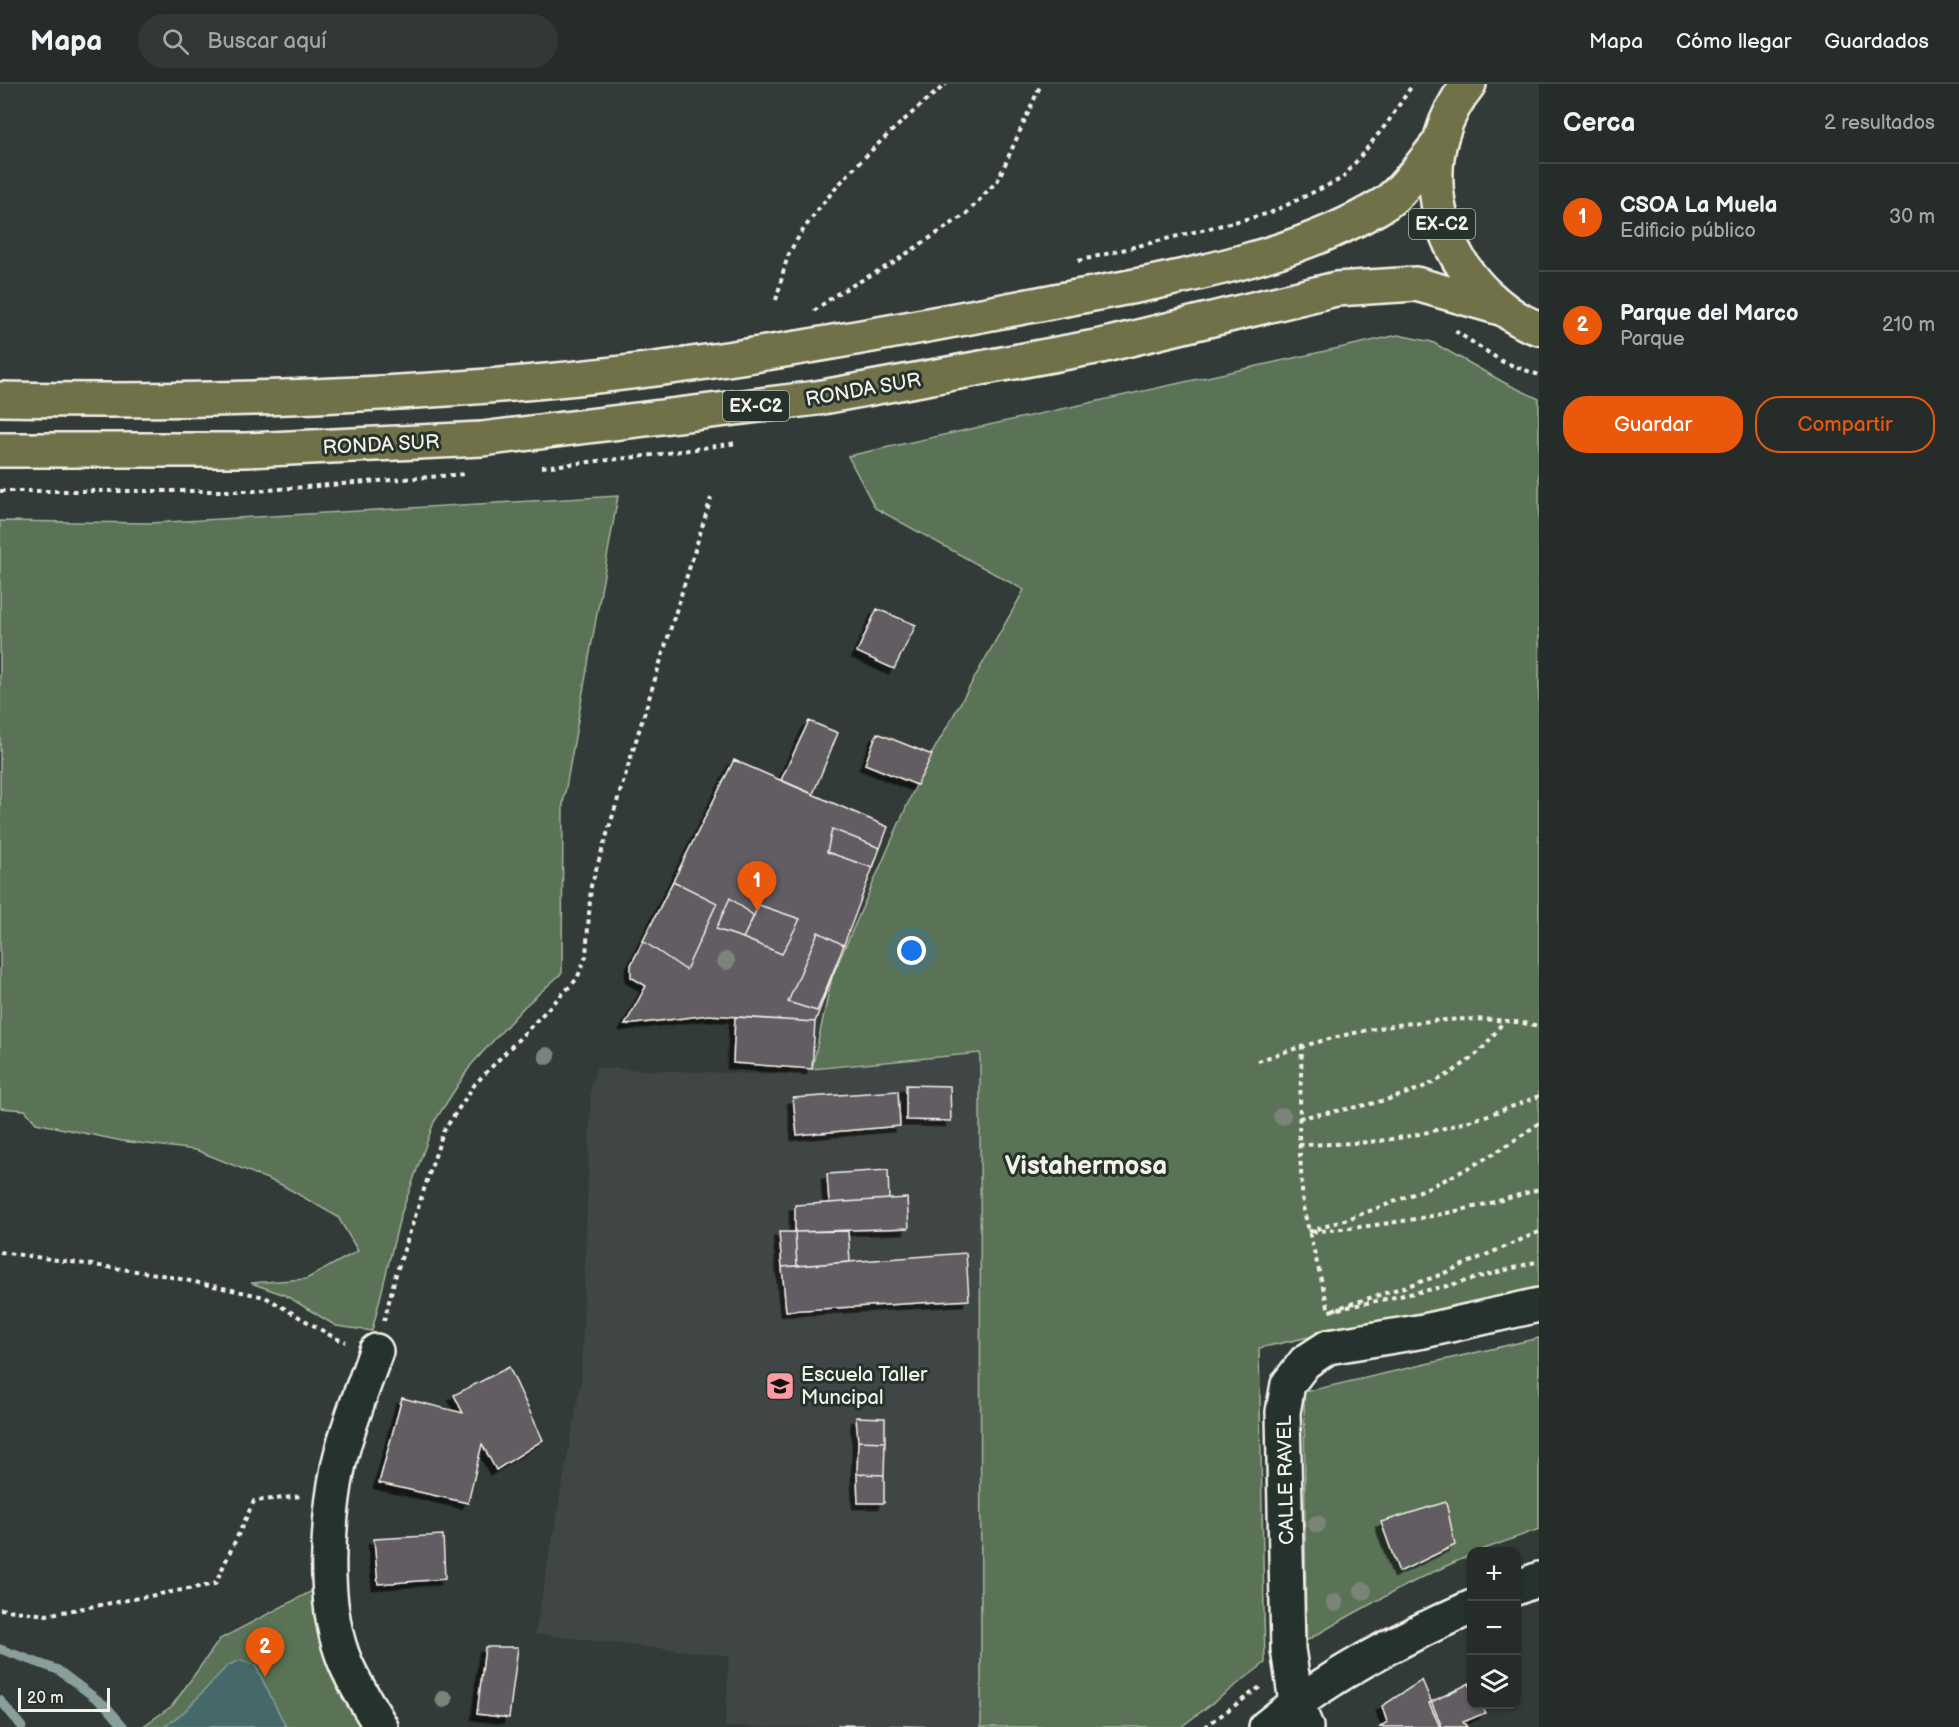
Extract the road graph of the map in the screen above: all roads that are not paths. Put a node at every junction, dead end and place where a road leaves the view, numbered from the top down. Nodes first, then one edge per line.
1 (1469, 84) edge
2 (1439, 143) junction
3 (1500, 308) junction
4 (1539, 328) edge
5 (0, 399) edge
6 (0, 450) edge
7 (1539, 1305) edge
8 (373, 1360) road end
9 (1539, 1579) edge
10 (1521, 1586) edge
11 (1467, 1609) edge
12 (1301, 1714) edge
13 (381, 1727) edge
14 (1266, 1727) edge

1 - 2 highway, EX-C2
2 - 3 highway, EX-C2
2 - 5 highway, EX-C2
3 - 4 highway, EX-C2
3 - 6 highway, RONDA SUR / EX-C2
7 - 12 street, CALLE RAVEL
8 - 13 street
9 - 10 street
11 - 12 street
12 - 14 street

